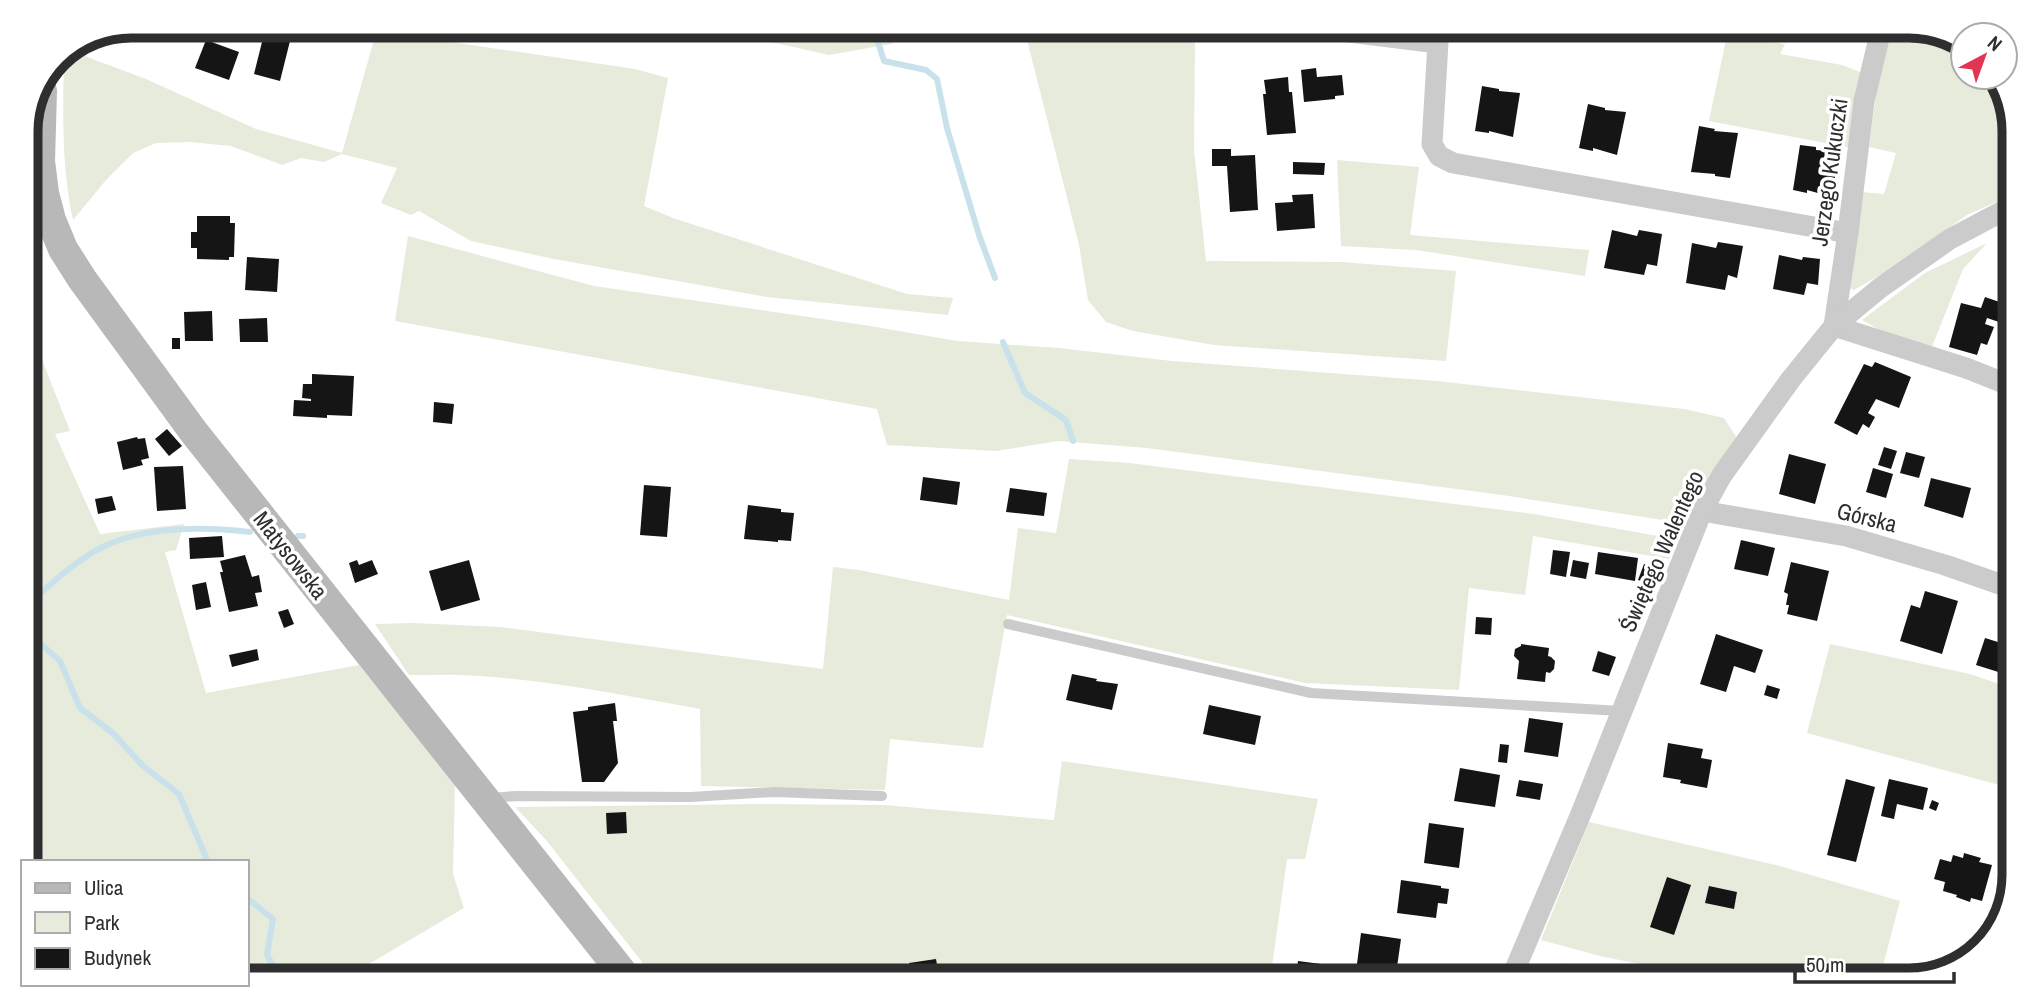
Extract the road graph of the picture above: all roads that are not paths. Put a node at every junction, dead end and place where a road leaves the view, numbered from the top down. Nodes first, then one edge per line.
1 (1398, 38) edge
2 (1879, 38) edge
3 (41, 110) edge
4 (2001, 212) edge
5 (1848, 233) junction
6 (1834, 326) junction
7 (2001, 382) edge
8 (1702, 511) junction
9 (2002, 585) edge
10 (1008, 624) dead end
11 (1621, 711) junction
12 (882, 796) dead end
13 (485, 799) junction
14 (619, 968) edge
15 (1516, 968) edge

1 - 5 street
2 - 5 street, Jerzego Kukuczki
3 - 13 street, Matysowska
4 - 6 street, Świętego Walentego
5 - 6 street, Jerzego Kukuczki
6 - 7 street
6 - 8 street, Świętego Walentego
8 - 9 street, Górska
8 - 11 street, Świętego Walentego
10 - 11 lane
11 - 15 street, Świętego Walentego
12 - 13 lane
13 - 14 street, Matysowska

